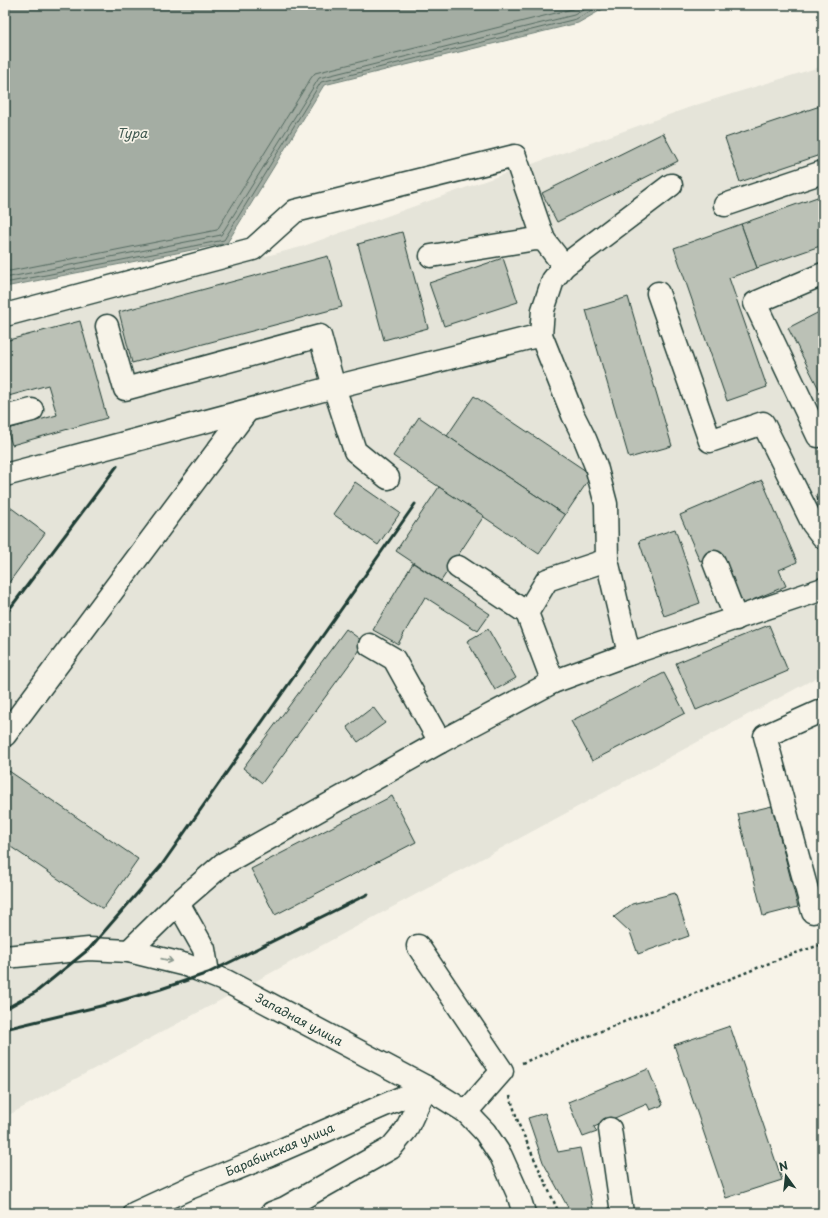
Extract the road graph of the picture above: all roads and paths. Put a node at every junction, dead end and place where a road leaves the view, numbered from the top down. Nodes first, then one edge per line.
1 (823, 172) edge
2 (671, 185) dead end
3 (725, 205) dead end
4 (544, 240) junction
5 (431, 256) dead end
6 (564, 266) junction
7 (823, 274) edge
8 (658, 293) dead end
9 (5, 315) edge
10 (107, 326) dead end
11 (541, 335) junction
12 (334, 387) junction
13 (32, 410) dead end
14 (247, 411) junction
15 (5, 417) edge
16 (823, 433) edge
17 (5, 475) edge
18 (388, 478) dead end
19 (823, 537) edge
20 (607, 560) junction
21 (714, 562) dead end
22 (458, 567) dead end
23 (823, 589) edge
24 (527, 613) junction
25 (736, 619) junction
26 (370, 645) dead end
27 (629, 654) junction
28 (553, 682) junction
29 (823, 710) edge
30 (5, 735) edge
31 (440, 742) junction
32 (178, 903) junction
33 (813, 912) dead end
34 (823, 944) edge
35 (418, 946) dead end
36 (129, 951) junction
37 (6, 955) edge
38 (208, 973) junction
39 (502, 1070) junction
40 (426, 1087) junction
41 (466, 1112) junction
42 (610, 1129) dead end
43 (281, 1211) edge
44 (135, 1213) edge
45 (524, 1213) edge
46 (559, 1213) edge
47 (622, 1213) edge

1 - 3 street
2 - 6 street
4 - 5 street
4 - 6 street
4 - 9 street
6 - 11 street
7 - 16 street
8 - 19 street
10 - 12 street
11 - 12 street
11 - 20 street
12 - 14 street
12 - 18 street
13 - 15 street
14 - 17 street
14 - 30 street
20 - 24 street
20 - 27 street
21 - 25 street
22 - 24 street
23 - 25 street
24 - 28 street
25 - 27 street
26 - 31 street
27 - 28 street
28 - 31 street
29 - 33 street
31 - 32 street
32 - 36 street
32 - 38 street
34 - 39 path
35 - 39 street
36 - 37 street, Западная улица
36 -> 38 street, Западная улица
38 - 40 street, Западная улица
39 - 41 street
39 - 46 path
40 - 41 street, Западная улица
40 - 43 street
40 - 44 street, Барабинская улица
41 - 45 street, Западная улица
42 - 47 street

